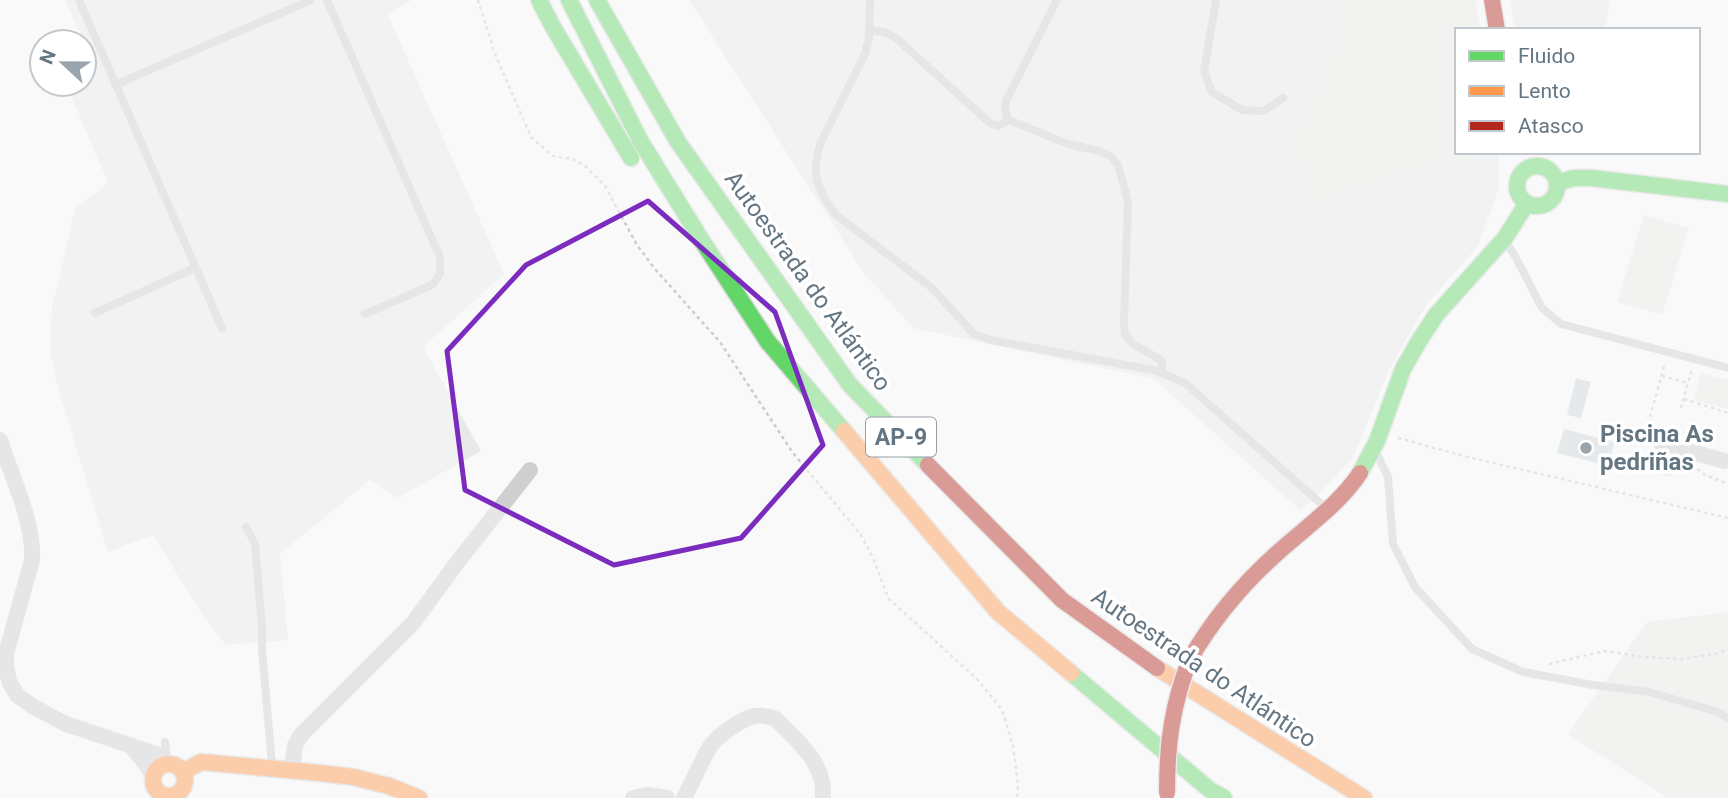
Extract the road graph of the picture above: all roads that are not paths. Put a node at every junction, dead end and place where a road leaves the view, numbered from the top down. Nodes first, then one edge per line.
1 (79, 0) edge
2 (311, 0) edge
3 (327, 0) edge
4 (539, 0) edge
5 (569, 0) edge
6 (597, 0) edge
7 (870, 0) edge
8 (1057, 0) edge
9 (1216, 0) edge
10 (1492, 0) edge
11 (1497, 28) edge
12 (870, 30) junction
13 (115, 85) junction
14 (1283, 98) dead end
15 (1009, 120) junction
16 (1520, 154) edge
17 (1526, 169) junction
18 (640, 173) dead end
19 (1557, 183) junction
20 (1728, 194) edge
21 (1527, 203) junction
22 (1504, 239) junction
23 (689, 249) dead end
24 (195, 268) junction
25 (95, 313) dead end
26 (365, 314) dead end
27 (222, 328) dead end
28 (768, 342) junction
29 (1728, 368) edge
30 (1162, 373) junction
31 (1377, 441) junction
32 (1661, 443) road end
33 (1, 449) edge
34 (1724, 461) dead end
35 (530, 470) dead end
36 (1327, 509) junction
37 (246, 527) dead end
38 (7, 622) edge
39 (1728, 718) edge
40 (166, 742) dead end
41 (132, 747) junction
42 (167, 764) junction
43 (272, 768) junction
44 (292, 770) junction
45 (183, 772) junction
46 (153, 776) junction
47 (1168, 795) edge
48 (168, 796) edge
49 (822, 796) edge
50 (417, 797) edge
51 (634, 798) edge
52 (667, 798) edge
53 (684, 798) edge
54 (1224, 798) edge
55 (1364, 798) edge

1 - 13 lane
2 - 13 lane
3 - 26 lane
4 - 18 main road
5 - 28 main road, AP-9
6 - 55 main road, Autoestrada do Atlántico / AP-9
7 - 12 lane
8 - 15 lane
9 - 14 lane
10 - 11 main road
12 - 15 lane
12 - 30 lane
13 - 24 lane
15 - 30 lane
16 - 17 main road
17 - 19 main road
17 - 21 main road
19 - 20 main road
19 - 21 main road
21 - 22 main road
22 - 29 lane
22 - 31 main road
23 - 28 main road
24 - 25 lane
24 - 27 lane
28 - 54 main road, AP-9
30 - 36 lane
31 - 36 main road
31 - 39 lane
32 - 34 street
33 - 38 street
35 - 44 street
36 - 47 main road, bridge
37 - 43 lane
38 - 41 street
40 - 42 lane
41 - 42 street
41 - 46 street
42 - 45 main road
42 - 46 main road
43 - 44 main road
43 - 45 main road
44 - 50 main road
45 - 48 main road
46 - 48 main road
49 - 53 street
51 - 52 street

